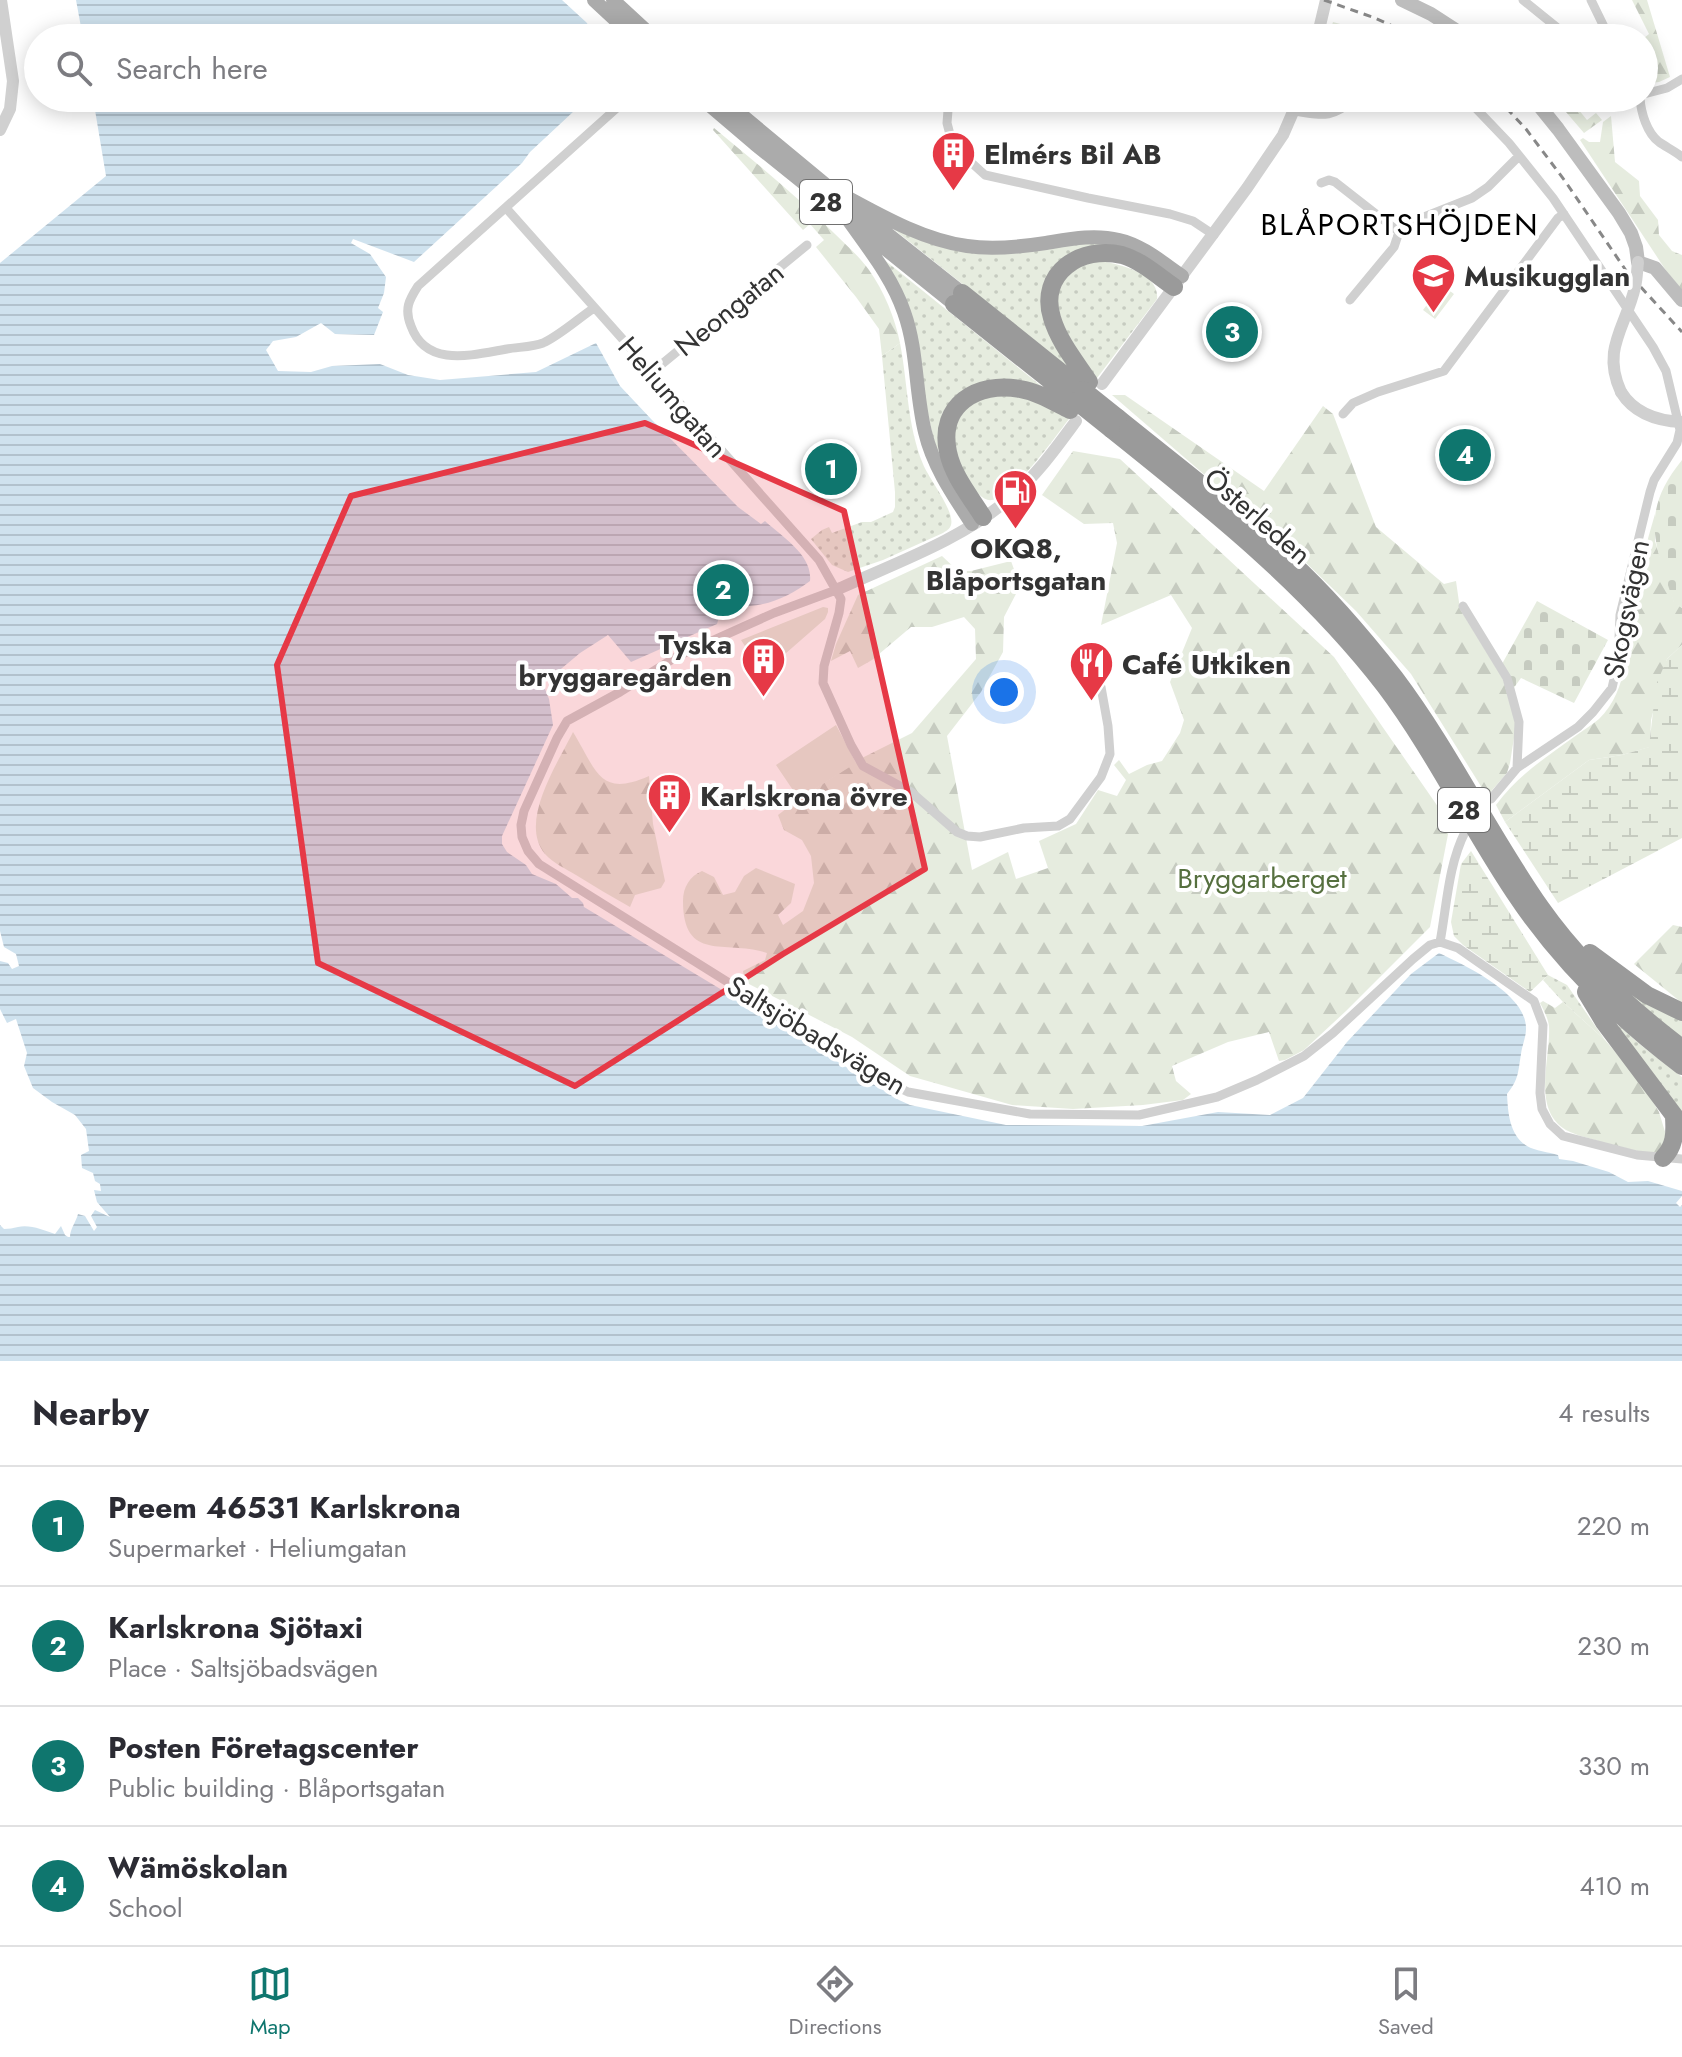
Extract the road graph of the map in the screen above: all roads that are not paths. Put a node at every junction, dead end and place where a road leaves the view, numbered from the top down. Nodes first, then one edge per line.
1 (594, 0) edge
2 (613, 0) edge
3 (1326, 0) edge
4 (1402, 0) edge
5 (1523, 0) edge
6 (1591, 0) edge
7 (1, 6) edge
8 (620, 24) edge
9 (639, 24) edge
10 (1320, 24) edge
11 (1446, 24) edge
12 (1553, 24) edge
13 (1603, 24) edge
14 (5, 58) edge
15 (1682, 79) edge
16 (1658, 91) edge
17 (612, 112) edge
18 (717, 112) edge
19 (738, 112) edge
20 (948, 112) edge
21 (1293, 112) edge
22 (1479, 112) edge
23 (1544, 112) edge
24 (1643, 112) edge
25 (0, 130) edge
26 (1519, 156) junction
27 (1682, 157) edge
28 (1321, 183) dead end
29 (826, 186) junction
30 (506, 208) junction
31 (1564, 214) junction
32 (847, 218) junction
33 (1399, 232) junction
34 (1214, 235) junction
35 (807, 245) dead end
36 (1638, 262) junction
37 (1178, 282) junction
38 (958, 298) junction
39 (1350, 300) dead end
40 (1682, 300) edge
41 (594, 308) junction
42 (651, 373) junction
43 (1083, 398) junction
44 (1343, 414) dead end
45 (1680, 422) edge
46 (1115, 426) junction
47 (978, 520) junction
48 (836, 590) junction
49 (1463, 606) dead end
50 (1076, 661) dead end
51 (1517, 768) junction
52 (1491, 799) dead end
53 (1465, 832) dead end
54 (1542, 910) junction
55 (1440, 942) junction
56 (1568, 962) junction
57 (1682, 1012) edge
58 (1682, 1048) edge
59 (1682, 1066) edge
60 (1678, 1122) edge
61 (1673, 1159) edge

1 - 8 main road
2 - 9 main road
3 - 10 street
4 - 11 main road
5 - 12 street
6 - 13 street
7 - 14 street
14 - 25 street
15 - 16 street
17 - 30 street
18 - 32 main road, Österleden / 28
19 - 29 main road, Österleden / 28
20 - 34 street
21 - 34 street
22 - 26 street
23 - 36 main road
24 - 27 street
26 - 31 street
26 - 33 street
28 - 33 street
29 - 37 main road
29 - 38 main road, Österleden / 28
30 - 41 street, Heliumgatan
30 - 41 street
31 - 44 street
31 - 45 street
32 - 38 main road, Österleden / 28
32 - 47 main road
33 - 39 street
34 - 37 street
35 - 42 street, Neongatan
36 - 40 main road
36 - 45 street, bridge
37 - 43 street
37 - 43 highway
38 - 43 highway, Österleden / 28
41 - 42 street, Heliumgatan
42 - 48 street, Heliumgatan
43 - 46 highway, Österleden / 28, bridge
43 - 47 street
43 - 47 highway
45 - 51 street, Skogsvägen
46 - 54 highway, Österleden / 28
46 - 56 highway, Österleden / 28
47 - 48 street
48 - 50 street
48 - 55 street, Saltsjöbadsvägen
49 - 51 street
51 - 52 street, Skogsvägen
53 - 55 street
54 - 57 highway
54 - 58 highway, Österleden / 28
55 - 61 street
56 - 59 highway, Österleden / 28
56 - 60 highway
60 - 61 highway

